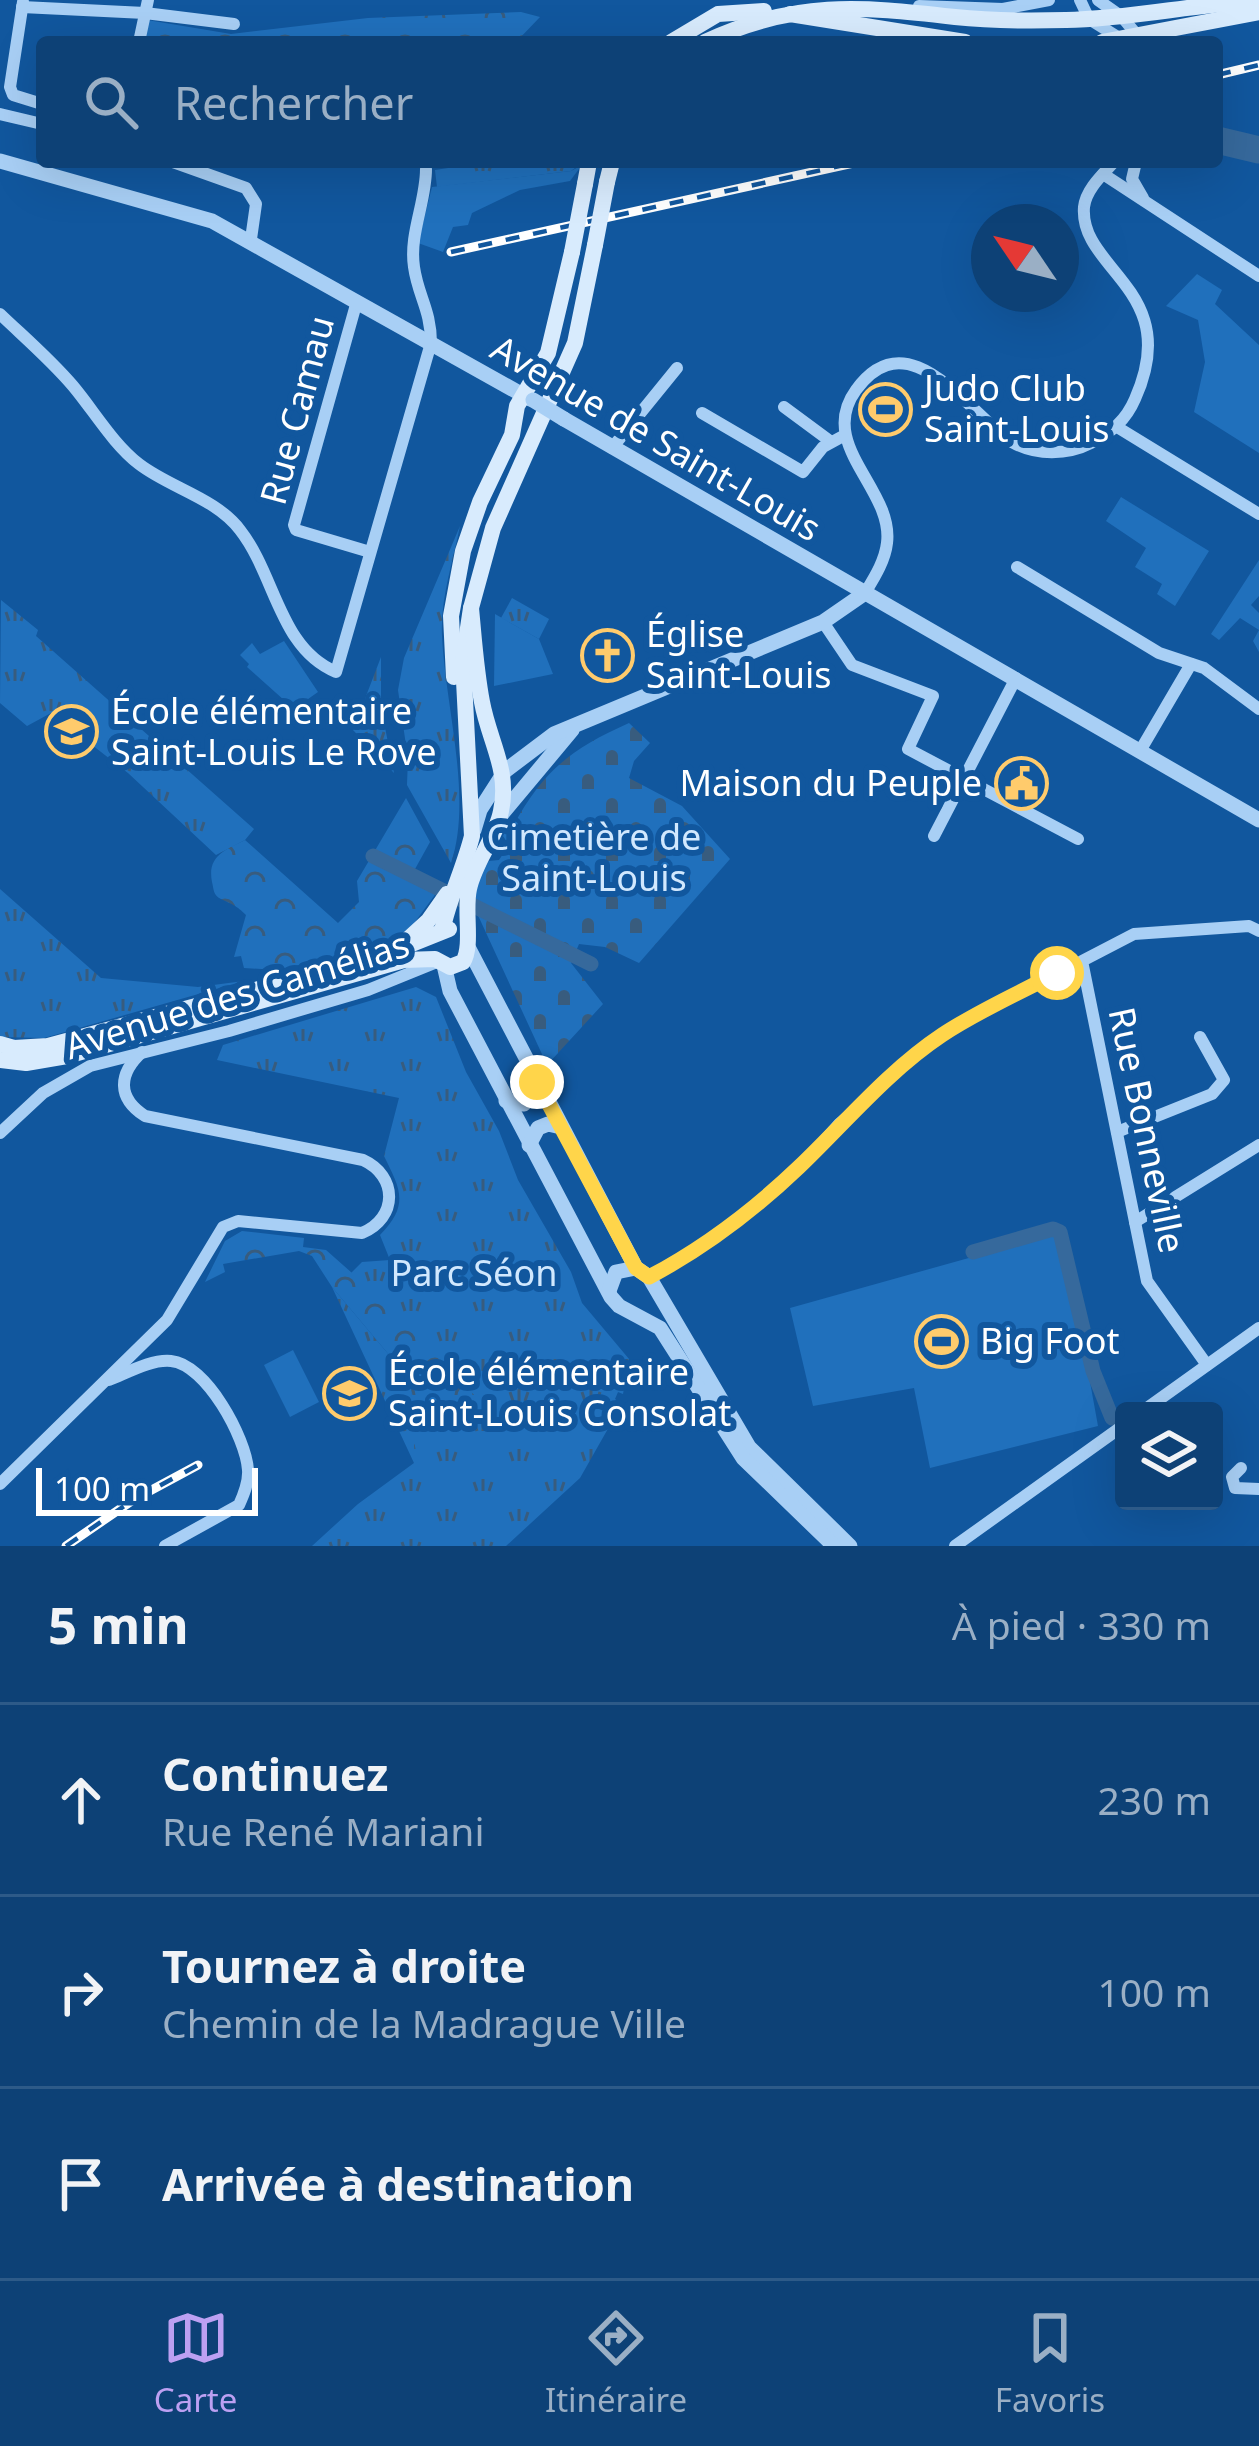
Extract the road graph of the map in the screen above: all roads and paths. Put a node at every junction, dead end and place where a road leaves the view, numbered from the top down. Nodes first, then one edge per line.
1 (1048, 0) edge
2 (1080, 0) edge
3 (1098, 0) edge
4 (1259, 1) edge
5 (23, 4) edge
6 (872, 4) junction
7 (147, 7) edge
8 (775, 12) junction
9 (1259, 12) edge
10 (1122, 17) junction
11 (1089, 19) junction
12 (234, 24) dead end
13 (1189, 27) junction
14 (681, 36) edge
15 (716, 36) edge
16 (927, 36) edge
17 (1114, 36) edge
18 (1122, 36) edge
19 (1139, 36) edge
20 (1154, 36) edge
21 (1179, 36) edge
22 (0, 47) edge
23 (17, 50) junction
24 (36, 102) edge
25 (0, 114) edge
26 (36, 123) edge
27 (0, 161) edge
28 (190, 168) edge
29 (588, 168) edge
30 (610, 168) edge
31 (1108, 168) edge
32 (1135, 168) edge
33 (426, 169) dead end
34 (1103, 174) junction
35 (1134, 184) junction
36 (1144, 199) junction
37 (250, 239) junction
38 (1259, 276) edge
39 (357, 301) junction
40 (0, 314) edge
41 (431, 343) junction
42 (677, 368) dead end
43 (528, 398) junction
44 (784, 407) dead end
45 (702, 412) dead end
46 (1118, 428) junction
47 (845, 435) junction
48 (830, 441) junction
49 (612, 448) junction
50 (1259, 514) edge
51 (370, 552) junction
52 (1017, 567) dead end
53 (865, 593) junction
54 (471, 608) junction
55 (823, 622) junction
56 (1191, 664) junction
57 (1016, 678) junction
58 (1259, 709) edge
59 (581, 720) junction
60 (464, 732) junction
61 (1139, 751) junction
62 (505, 771) junction
63 (963, 778) junction
64 (501, 815) junction
65 (1259, 820) edge
66 (472, 836) junction
67 (934, 836) dead end
68 (1078, 838) dead end
69 (452, 889) junction
70 (1259, 931) edge
71 (439, 933) junction
72 (467, 943) junction
73 (384, 955) junction
74 (1082, 961) junction
75 (439, 962) junction
76 (1200, 1037) dead end
77 (0, 1044) edge
78 (142, 1052) junction
79 (0, 1060) edge
80 (537, 1082) junction
81 (506, 1101) junction
82 (561, 1127) junction
83 (1117, 1132) junction
84 (0, 1133) edge
85 (529, 1145) junction
86 (1259, 1145) edge
87 (1135, 1222) junction
88 (645, 1277) junction
89 (609, 1291) junction
90 (628, 1309) junction
91 (1259, 1328) edge
92 (1207, 1365) junction
93 (101, 1383) junction
94 (1156, 1402) edge
95 (1115, 1431) edge
96 (1241, 1468) dead end
97 (0, 1484) edge
98 (1259, 1490) edge
99 (165, 1546) edge
100 (834, 1546) edge
101 (850, 1546) edge
102 (955, 1546) edge

1 - 6 street
2 - 11 street
3 - 10 street
4 - 10 main road
5 - 7 street
5 - 23 street
6 - 8 main road
6 - 11 main road
7 - 12 street
8 - 14 main road
8 - 15 main road
8 - 16 main road
9 - 13 main road
10 - 11 main road
10 - 18 street
10 - 19 street
11 - 17 street
13 - 20 main road
13 - 21 street
22 - 23 street
23 - 24 street
25 - 26 street
27 - 37 street, Avenue de Saint-Louis
28 - 37 street
29 - 43 main road, bridge
30 - 54 main road, bridge
31 - 34 street
32 - 35 street
33 - 41 street
34 - 35 street
34 - 36 street
34 - 46 street
35 - 36 street
36 - 38 street
37 - 39 street, Avenue de Saint-Louis
39 - 41 street, Avenue de Saint-Louis
39 - 51 street, Rue Camau
40 - 51 street
41 - 43 street, Avenue de Saint-Louis
41 - 51 street
42 - 49 street
43 - 49 street, Avenue de Saint-Louis, bridge
43 - 60 main road
44 - 48 street
45 - 48 street
46 - 47 street
46 - 50 street
47 - 48 street
47 - 53 street
49 - 53 street, Avenue de Saint-Louis
52 - 56 street
53 - 55 street
53 - 57 street, Avenue de Saint-Louis
54 - 60 main road
54 - 62 main road
55 - 59 street
55 - 63 street
56 - 58 street
56 - 61 street
57 - 61 street, Avenue de Saint-Louis
57 - 63 street
59 - 62 street
59 - 64 street
60 - 66 main road
61 - 65 street, Avenue de Saint-Louis
62 - 64 main road
62 - 66 street
63 - 67 street
63 - 68 street
64 - 72 main road
66 - 69 main road
69 - 71 main road
69 - 73 main road
70 - 74 street
71 - 72 main road
71 - 73 main road
71 - 75 main road
72 - 75 main road
72 - 80 street
73 - 77 main road
74 - 83 street, Rue Bonneville
74 - 88 street
75 - 78 street, Avenue des Camélias
75 - 79 main road
75 - 81 street
76 - 83 street
78 - 84 street, Avenue des Camélias
78 - 93 street
80 - 81 street
80 - 82 street
81 - 85 street
82 - 85 street
82 - 88 street
83 - 87 street, Rue Bonneville
85 - 89 street
86 - 87 street
87 - 92 street, Rue Bonneville
88 - 89 street
88 - 90 street
88 - 101 street
89 - 90 street
90 - 100 street
91 - 92 street
92 - 94 street
93 - 97 street
93 - 99 street
95 - 102 street
96 - 98 street

